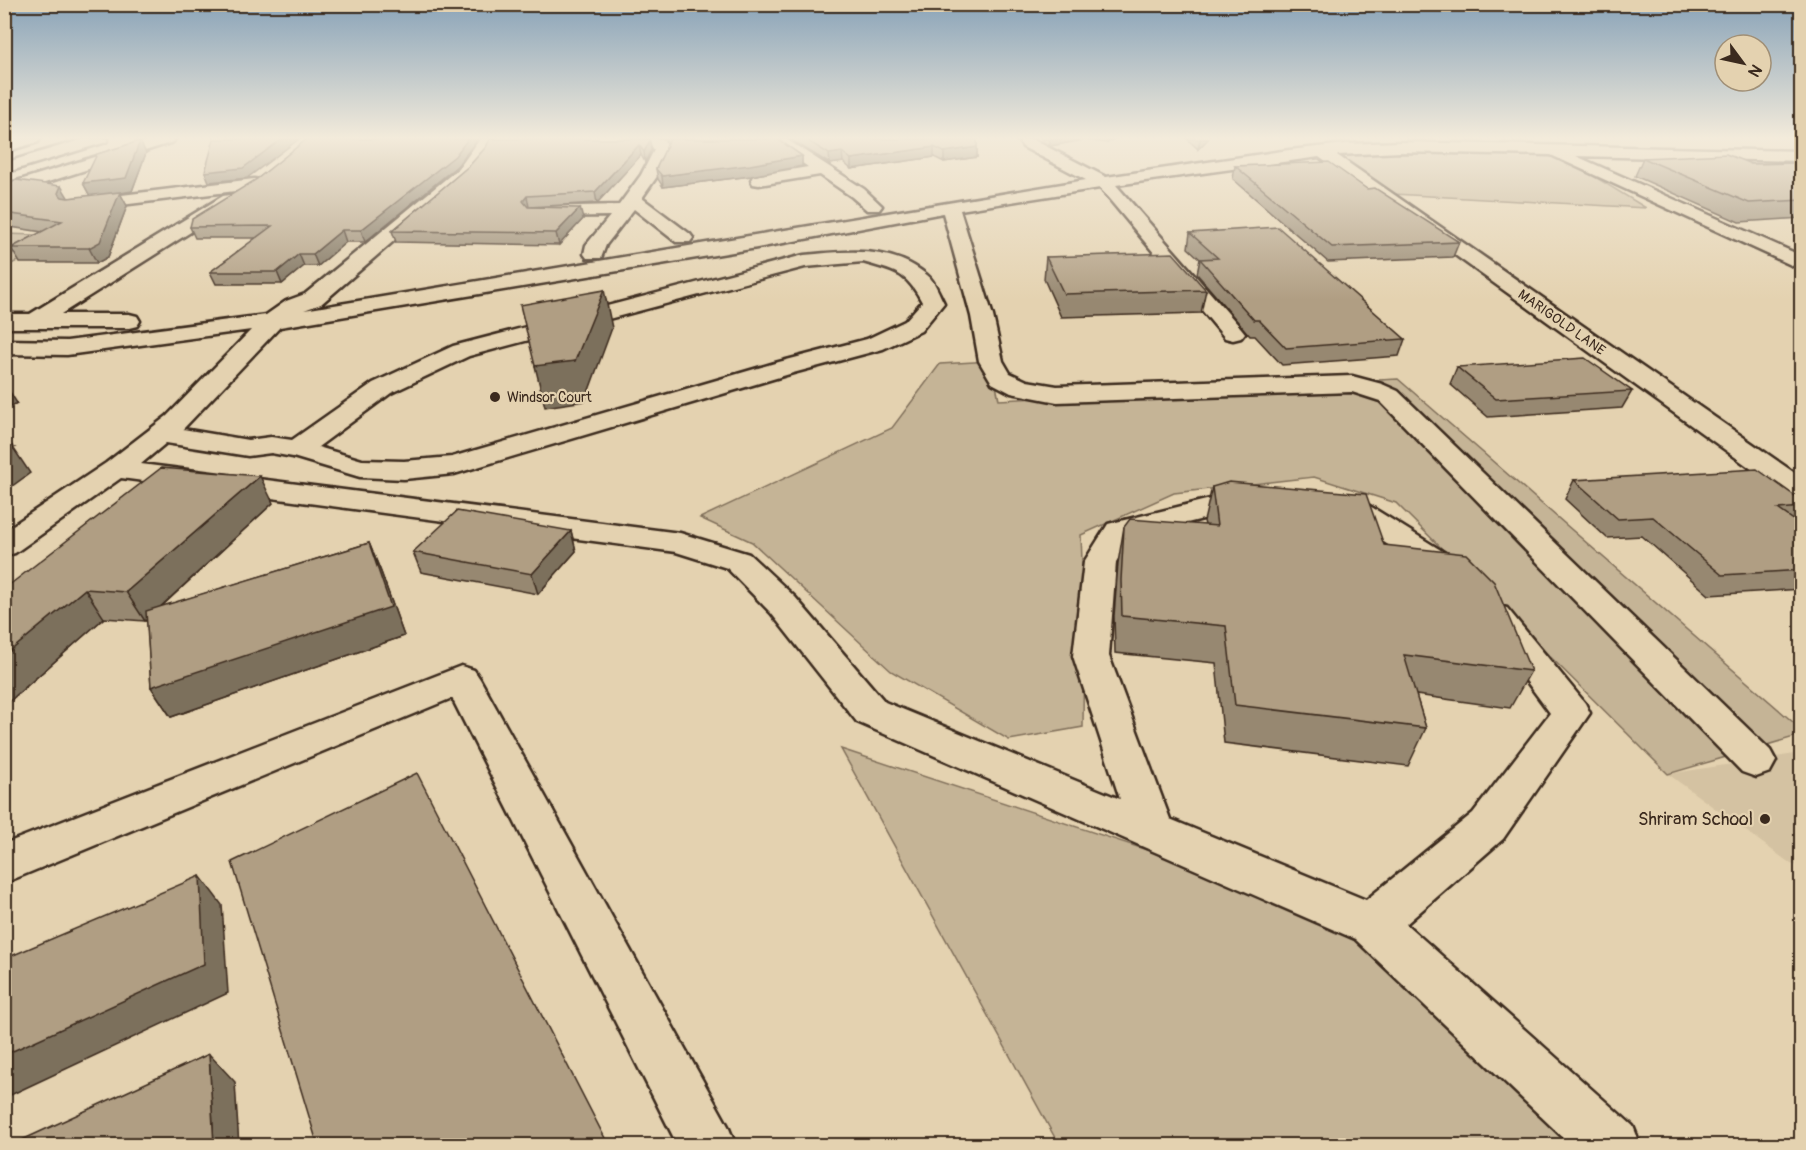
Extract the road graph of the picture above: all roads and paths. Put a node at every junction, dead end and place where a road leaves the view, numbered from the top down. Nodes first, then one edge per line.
1 (181, 193) edge
2 (240, 193) edge
3 (439, 193) edge
4 (635, 193) edge
5 (854, 193) edge
6 (950, 193) edge
7 (1036, 193) edge
8 (1113, 193) edge
9 (1380, 193) edge
10 (1647, 193) edge
11 (627, 204) junction
12 (76, 205) edge
13 (873, 206) junction
14 (950, 206) junction
15 (537, 212) edge
16 (683, 238) junction
17 (594, 254) junction
18 (1802, 264) edge
19 (302, 308) junction
20 (4, 321) edge
21 (33, 322) junction
22 (1233, 333) dead end
23 (4, 347) edge
24 (182, 430) junction
25 (284, 447) junction
26 (128, 471) junction
27 (1802, 492) edge
28 (4, 546) edge
29 (4, 571) edge
30 (1756, 761) dead end
31 (1152, 830) junction
32 (4, 864) edge
33 (1372, 924) junction
34 (708, 1146) edge
35 (1612, 1146) edge

1 - 12 street
2 - 21 street
3 - 19 street
4 - 11 street
5 - 13 street
6 - 13 street
7 - 14 street
8 - 22 street
9 - 27 street, MARIGOLD LANE
10 - 18 street
11 - 15 street
11 - 16 street
11 - 17 street
13 - 16 street
14 - 19 street
14 - 30 street
16 - 17 street
17 - 19 street
19 - 21 street
19 - 23 street
19 - 24 street
20 - 21 street
24 - 25 street
24 - 26 street
25 - 25 street
26 - 28 street
26 - 29 street
26 - 31 street
31 - 33 street
31 - 33 street
32 - 34 street
33 - 35 street

